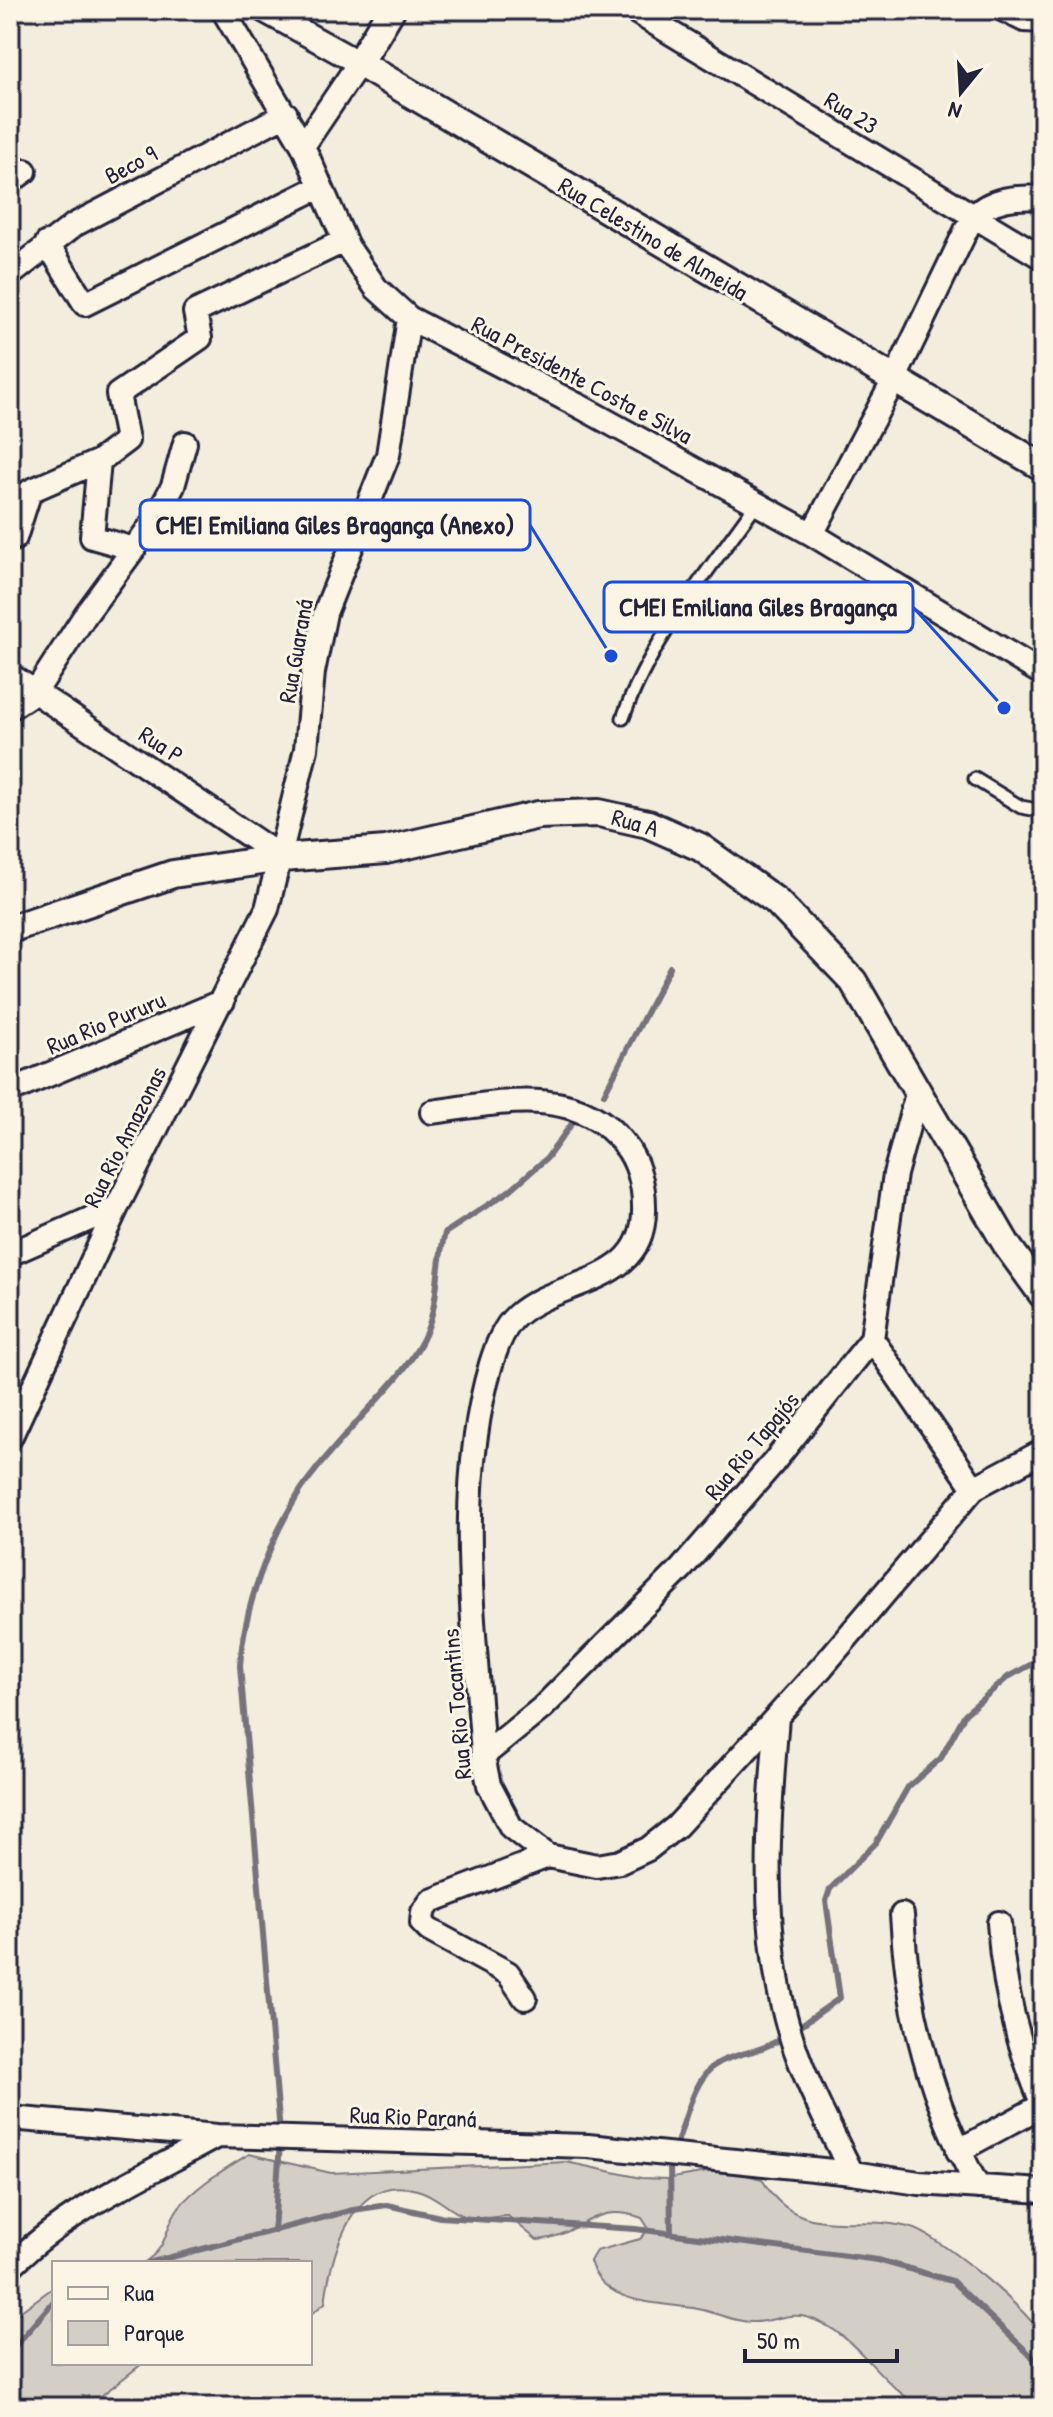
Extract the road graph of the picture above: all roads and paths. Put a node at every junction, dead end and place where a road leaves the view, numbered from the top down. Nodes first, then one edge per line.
1 (223, 10) edge
2 (263, 10) edge
3 (391, 10) edge
4 (633, 10) edge
5 (1004, 10) edge
6 (1043, 21) edge
7 (359, 63) junction
8 (286, 114) junction
9 (303, 146) junction
10 (319, 187) junction
11 (1043, 198) edge
12 (972, 218) junction
13 (344, 241) junction
14 (47, 243) junction
15 (1043, 258) edge
16 (10, 275) edge
17 (409, 318) junction
18 (894, 380) junction
19 (185, 443) dead end
20 (99, 461) junction
21 (1043, 467) edge
22 (756, 504) junction
23 (812, 534) junction
24 (15, 538) dead end
25 (134, 549) junction
26 (1043, 674) edge
27 (10, 675) edge
28 (36, 691) junction
29 (10, 708) edge
30 (623, 718) dead end
31 (975, 779) dead end
32 (1043, 811) edge
33 (282, 858) junction
34 (10, 929) edge
35 (223, 1001) junction
36 (918, 1090) junction
37 (10, 1091) edge
38 (432, 1112) dead end
39 (117, 1207) junction
40 (10, 1254) edge
41 (1043, 1295) edge
42 (872, 1339) junction
43 (10, 1438) edge
44 (1043, 1451) edge
45 (974, 1488) junction
46 (777, 1717) junction
47 (483, 1756) junction
48 (548, 1856) junction
49 (902, 1915) dead end
50 (999, 1923) dead end
51 (525, 1998) dead end
52 (1043, 2105) edge
53 (10, 2118) edge
54 (217, 2136) junction
55 (958, 2151) junction
56 (852, 2173) junction
57 (978, 2187) junction
58 (1043, 2191) edge
59 (10, 2267) edge

1 - 8 street, Rua Presidente Costa e Silva
2 - 7 street, Rua Celestino de Almeida
3 - 7 street
4 - 12 street, Rua 23
5 - 6 street
7 - 9 street
7 - 18 street, Rua Celestino de Almeida
8 - 9 street, Rua Presidente Costa e Silva
8 - 14 street, Beco 9
9 - 10 street, Rua Presidente Costa e Silva
10 - 13 street, Rua Presidente Costa e Silva
10 - 14 street
11 - 12 street
12 - 15 street, Rua 23
12 - 18 street
13 - 17 street, Rua Presidente Costa e Silva
13 - 20 street
14 - 16 street, Beco 9
17 - 22 street, Rua Presidente Costa e Silva
17 - 33 street, Rua Guaraná
18 - 21 street, Rua Celestino de Almeida
18 - 23 street
19 - 25 street
20 - 24 street
20 - 25 street
22 - 23 street, Rua Presidente Costa e Silva
22 - 30 lane
23 - 26 street, Rua Presidente Costa e Silva
25 - 28 street
27 - 28 street, Rua P
28 - 29 street
28 - 33 street, Rua P
31 - 32 lane
33 - 34 street, Rua A
33 - 35 street, Rua Rio Amazonas
33 - 36 street, Rua A
35 - 37 street, Rua Rio Pururu
35 - 39 street, Rua Rio Amazonas
36 - 41 street, Rua A
36 - 42 street
38 - 47 street, Rua Rio Tocantins
39 - 40 street
39 - 43 street, Rua Rio Amazonas
42 - 45 street
42 - 47 street, Rua Rio Tapajós
44 - 45 street, Rua Rio Tocantins
45 - 46 street, Rua Rio Tocantins
46 - 48 street, Rua Rio Tocantins
46 - 56 street
47 - 48 street, Rua Rio Tocantins
48 - 51 street
49 - 55 street
50 - 52 street
52 - 55 street
53 - 54 street, Rua Rio Paraná
54 - 56 street, Rua Rio Paraná
54 - 59 street
55 - 57 street
56 - 57 street, Rua Rio Paraná
57 - 58 street, Rua Rio Paraná

